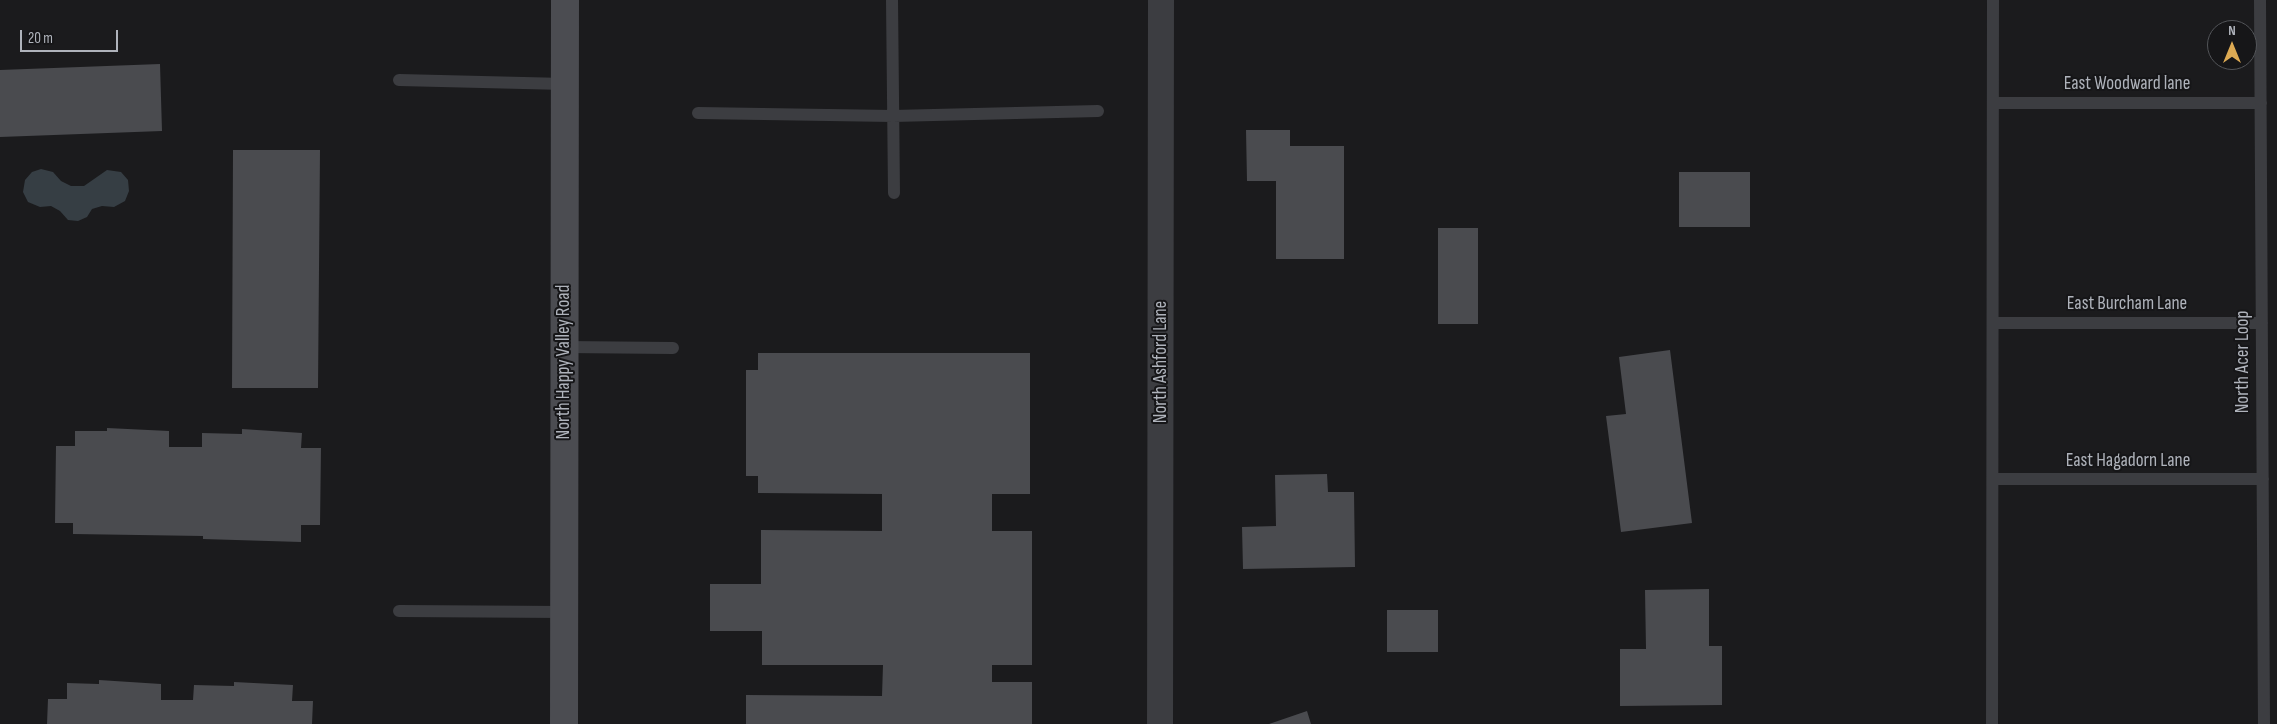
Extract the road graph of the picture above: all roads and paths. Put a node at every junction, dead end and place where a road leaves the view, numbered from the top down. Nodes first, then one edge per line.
1 (565, 0) edge
2 (892, 0) edge
3 (1161, 0) edge
4 (1993, 0) edge
5 (2260, 0) edge
6 (399, 80) dead end
7 (565, 84) junction
8 (1993, 103) junction
9 (2261, 103) junction
10 (698, 112) dead end
11 (1098, 112) dead end
12 (893, 116) junction
13 (894, 193) dead end
14 (1993, 323) junction
15 (2262, 323) junction
16 (564, 347) junction
17 (674, 348) dead end
18 (1993, 479) junction
19 (2263, 479) junction
20 (399, 611) dead end
21 (564, 612) junction
22 (564, 724) edge
23 (1160, 724) edge
24 (1992, 724) edge
25 (2264, 724) edge

1 - 7 main road, North Happy Valley Road
2 - 12 lane
3 - 23 street, North Ashford Lane
4 - 8 lane
5 - 9 lane, North Acer Loop
6 - 7 lane
7 - 16 main road, North Happy Valley Road
8 - 9 lane, East Woodward lane
8 - 14 lane
9 - 15 lane, North Acer Loop
10 - 12 lane
11 - 12 lane
12 - 13 lane
14 - 15 lane, East Burcham Lane
14 - 18 lane
15 - 19 lane, North Acer Loop
16 - 17 lane
16 - 21 main road, North Happy Valley Road
18 - 19 lane, East Hagadorn Lane
18 - 24 lane
19 - 25 lane, North Acer Loop
20 - 21 lane
21 - 22 main road, North Happy Valley Road

